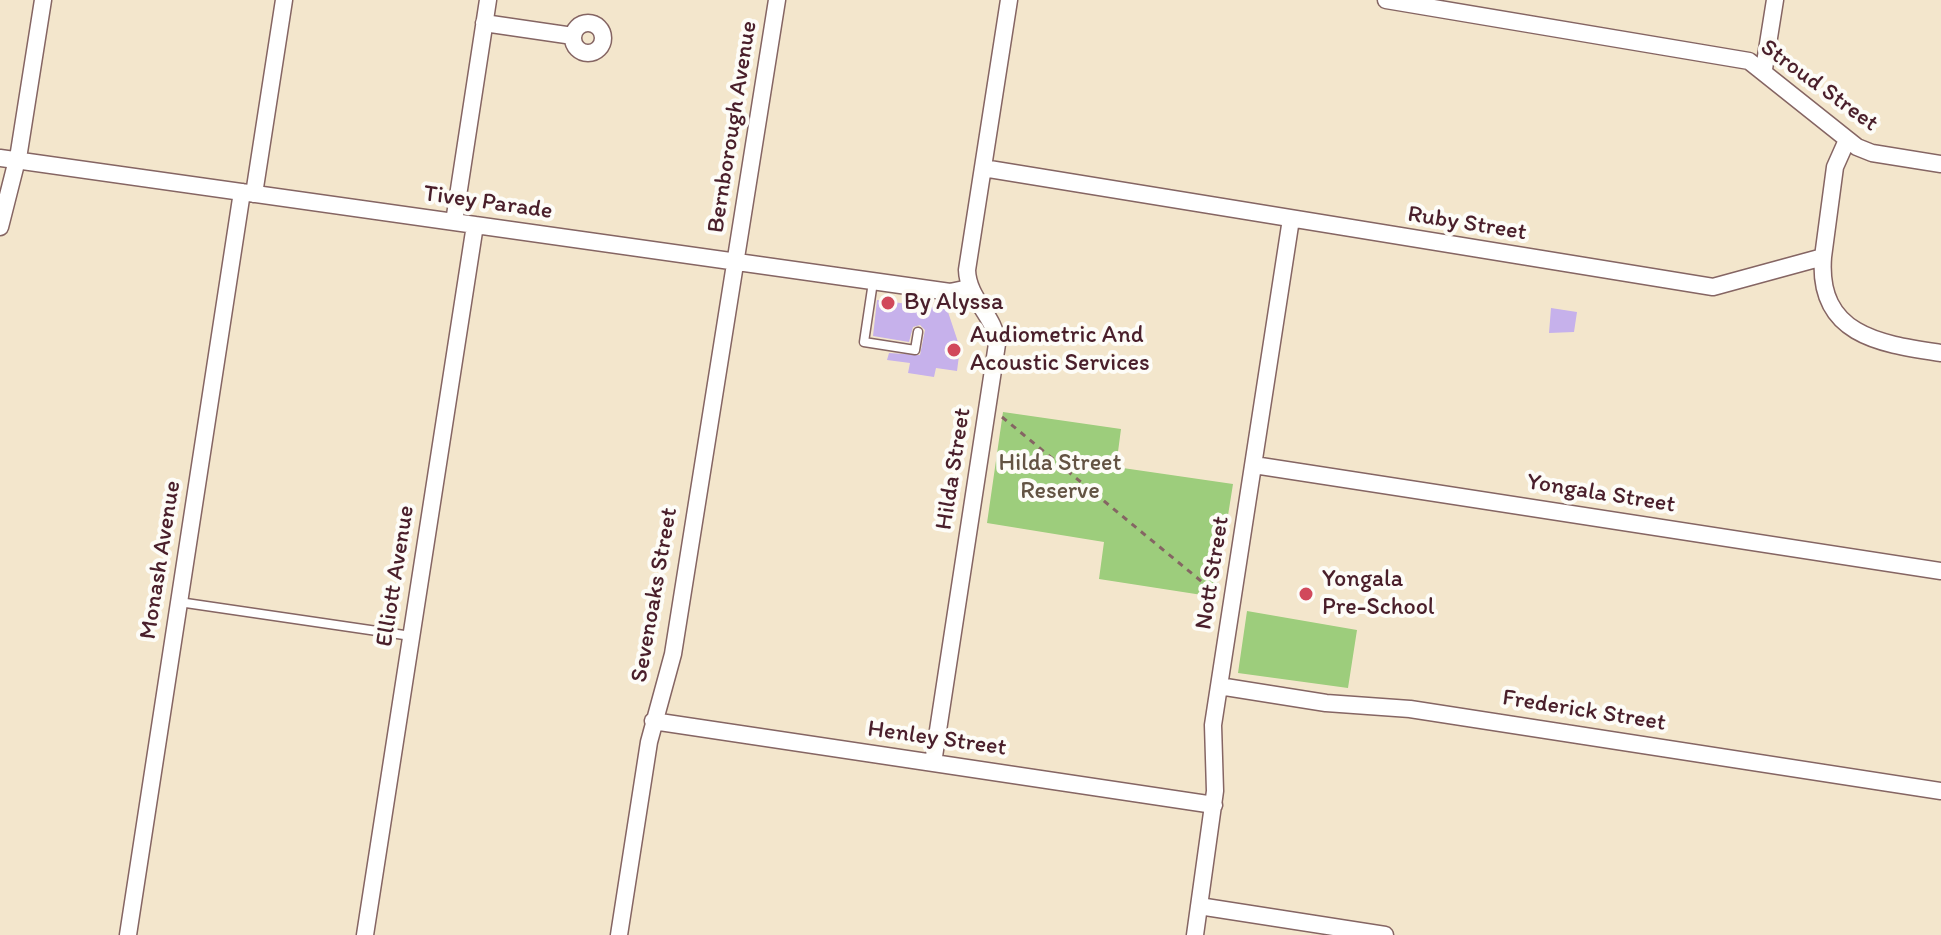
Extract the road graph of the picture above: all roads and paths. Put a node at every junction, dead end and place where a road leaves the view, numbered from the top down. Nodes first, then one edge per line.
1 (43, 0) edge
2 (284, 0) edge
3 (488, 0) edge
4 (777, 0) edge
5 (1009, 0) edge
6 (1386, 0) edge
7 (1775, 0) edge
8 (484, 23) junction
9 (573, 36) dead end
10 (1764, 69) junction
11 (1847, 140) junction
12 (9, 159) edge
13 (1941, 164) edge
14 (983, 168) junction
15 (248, 193) junction
16 (1291, 219) junction
17 (454, 222) junction
18 (475, 225) junction
19 (0, 227) edge
20 (1823, 257) junction
21 (735, 262) junction
22 (873, 281) junction
23 (969, 288) junction
24 (918, 332) dead end
25 (1941, 353) edge
26 (1001, 416) dead end
27 (1254, 465) junction
28 (1941, 571) edge
29 (1218, 595) dead end
30 (178, 602) junction
31 (411, 636) junction
32 (1219, 686) junction
33 (653, 721) junction
34 (933, 763) junction
35 (1941, 791) edge
36 (1214, 805) junction
37 (1199, 906) junction
38 (1316, 930) edge
39 (128, 935) edge
40 (365, 935) edge
41 (619, 935) edge
42 (1195, 935) edge
43 (1385, 935) edge

1 - 12 street
2 - 15 street, Monash Avenue
3 - 8 street
4 - 21 street, Bernborough Avenue
5 - 14 street
6 - 10 street, Stroud Street
7 - 10 street
8 - 9 street
8 - 17 street
10 - 11 street, Stroud Street
11 - 13 street, Stroud Street
11 - 20 street
12 - 15 street, Tivey Parade
12 - 19 street
14 - 16 street, Ruby Street
14 - 23 street
15 - 17 street, Tivey Parade
15 - 30 street, Monash Avenue
16 - 20 street, Ruby Street
16 - 27 street, Nott Street
17 - 18 street, Tivey Parade
18 - 21 street, Tivey Parade
18 - 31 street, Elliott Avenue
20 - 25 street
21 - 22 street, Tivey Parade
21 - 33 street, Sevenoaks Street
22 - 23 street, Tivey Parade
22 - 24 lane
23 - 34 street, Hilda Street
26 - 29 path
27 - 28 street, Yongala Street
27 - 32 street, Nott Street
30 - 31 lane
30 - 39 street, Monash Avenue
31 - 40 street, Elliott Avenue
32 - 35 street, Frederick Street
32 - 36 street, Nott Street
33 - 34 street, Henley Street
33 - 41 street, Sevenoaks Street
34 - 36 street, Henley Street
36 - 37 street, Nott Street
37 - 38 street
37 - 42 street, Nott Street
38 - 43 street

